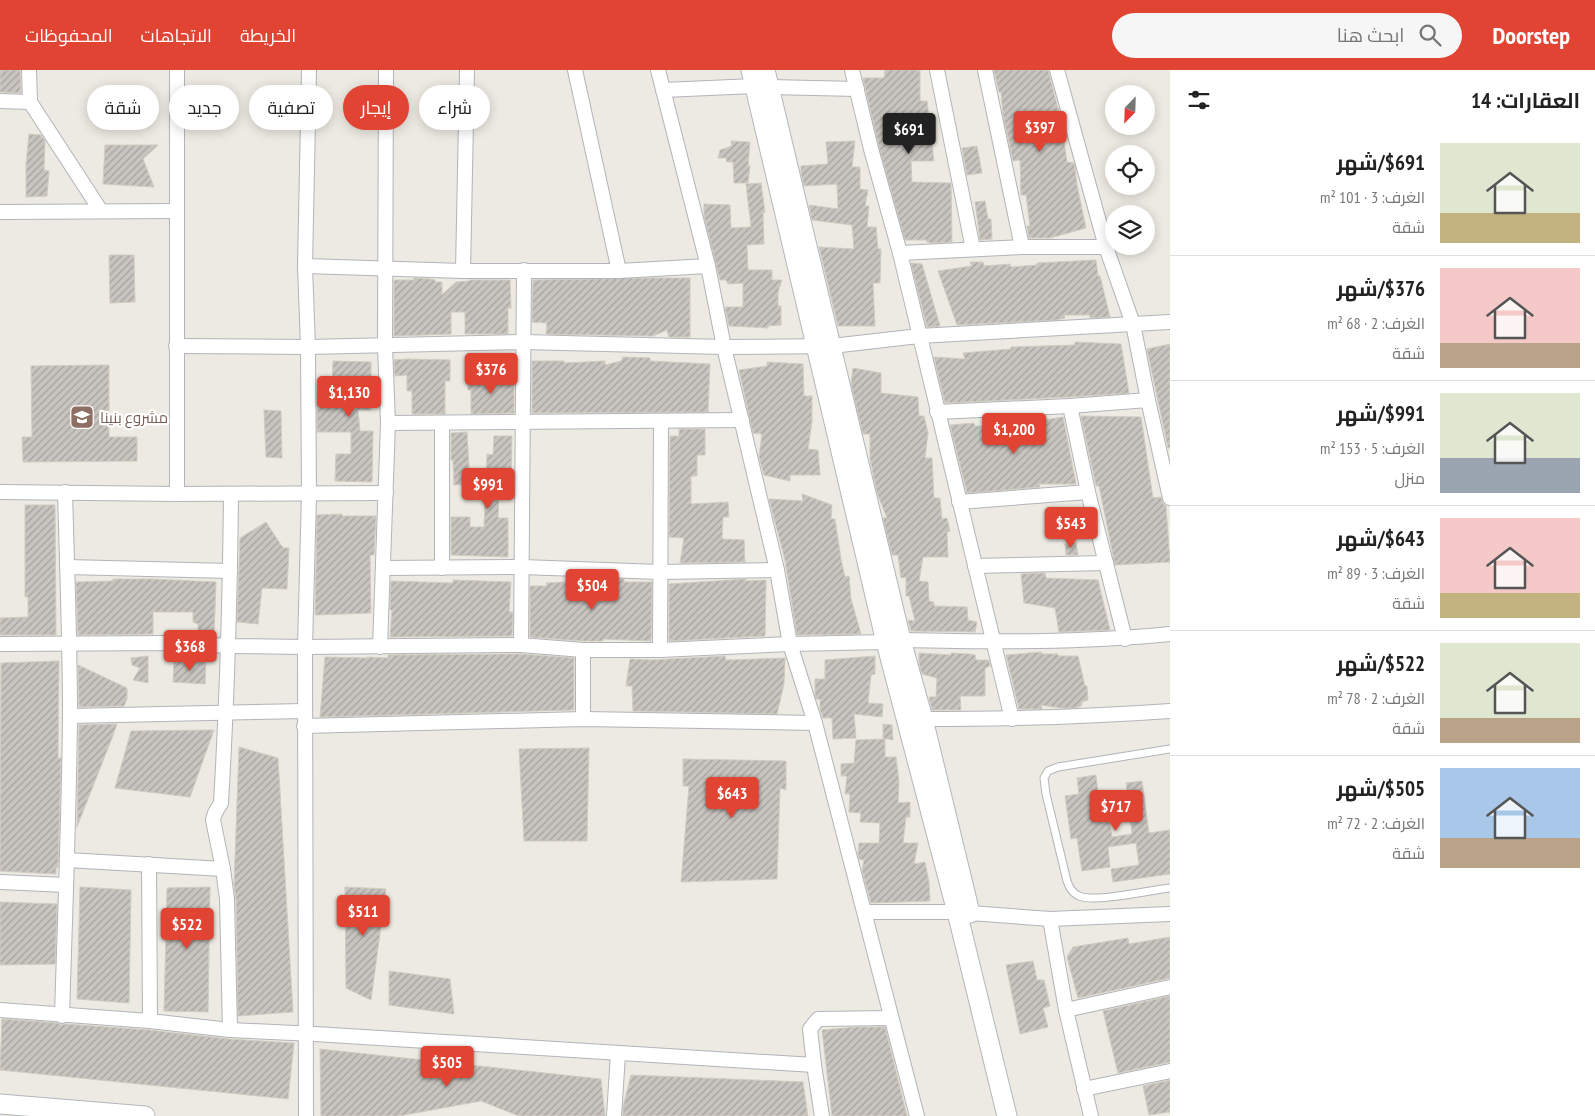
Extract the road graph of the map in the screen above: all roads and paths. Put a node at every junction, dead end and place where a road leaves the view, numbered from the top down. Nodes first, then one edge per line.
1 (29, 70) edge
2 (177, 70) edge
3 (309, 70) edge
4 (386, 70) edge
5 (467, 70) edge
6 (575, 70) edge
7 (658, 70) edge
8 (852, 70) edge
9 (937, 70) edge
10 (986, 70) edge
11 (1057, 70) edge
12 (760, 78) edge
13 (856, 89) junction
14 (664, 90) junction
15 (0, 101) edge
16 (30, 102) junction
17 (177, 211) junction
18 (0, 212) edge
19 (101, 212) junction
20 (1105, 243) edge
21 (1105, 247) edge
22 (1022, 248) junction
23 (973, 249) junction
24 (900, 253) junction
25 (1109, 255) edge
26 (305, 266) junction
27 (708, 266) junction
28 (386, 268) junction
29 (524, 270) junction
30 (463, 271) junction
31 (619, 271) junction
32 (1170, 322) edge
33 (1133, 324) junction
34 (919, 336) junction
35 (523, 342) junction
36 (176, 346) junction
37 (385, 346) junction
38 (824, 346) junction
39 (724, 347) junction
40 (308, 348) junction
41 (1148, 400) junction
42 (1070, 406) junction
43 (937, 412) junction
44 (742, 420) junction
45 (661, 421) junction
46 (523, 422) junction
47 (388, 423) junction
48 (442, 423) junction
49 (1167, 471) edge
50 (0, 492) edge
51 (64, 492) junction
52 (1088, 492) junction
53 (386, 493) junction
54 (177, 494) junction
55 (231, 494) junction
56 (309, 494) junction
57 (1170, 498) edge
58 (959, 502) junction
59 (1106, 563) junction
60 (975, 566) junction
61 (67, 567) junction
62 (522, 567) junction
63 (384, 568) junction
64 (442, 568) junction
65 (777, 570) junction
66 (230, 571) junction
67 (660, 572) junction
68 (1170, 634) edge
69 (1124, 639) junction
70 (893, 641) junction
71 (69, 642) junction
72 (994, 642) junction
73 (0, 644) edge
74 (790, 644) junction
75 (521, 645) junction
76 (229, 646) junction
77 (304, 647) junction
78 (380, 647) junction
79 (583, 650) junction
80 (660, 650) junction
81 (305, 711) junction
82 (1170, 711) edge
83 (227, 712) junction
84 (70, 716) junction
85 (583, 719) junction
86 (1012, 719) junction
87 (922, 720) junction
88 (815, 723) junction
89 (304, 726) junction
90 (1170, 750) edge
91 (67, 860) junction
92 (149, 864) junction
93 (223, 869) junction
94 (0, 882) edge
95 (66, 885) junction
96 (1170, 888) edge
97 (865, 912) junction
98 (964, 913) junction
99 (1170, 914) edge
100 (1050, 919) junction
101 (1170, 987) edge
102 (0, 1010) edge
103 (1066, 1010) junction
104 (62, 1016) junction
105 (891, 1018) junction
106 (150, 1021) junction
107 (230, 1030) junction
108 (305, 1034) junction
109 (618, 1054) junction
110 (814, 1065) junction
111 (1170, 1071) edge
112 (1084, 1089) junction
113 (0, 1104) edge
114 (32, 1111) edge
115 (87, 1114) edge
116 (144, 1116) edge
117 (306, 1116) edge
118 (614, 1116) edge
119 (822, 1116) edge
120 (917, 1116) edge
121 (1007, 1116) edge
122 (1019, 1116) edge
123 (1091, 1116) edge

1 - 16 street
2 - 17 street
3 - 26 street
4 - 28 street
5 - 30 street
6 - 31 street
7 - 14 street
8 - 13 street
9 - 23 street
10 - 22 street
11 - 20 street
12 - 13 street
12 - 14 street
12 - 38 street
13 - 24 street
14 - 27 street
15 - 16 street
16 - 19 street
17 - 19 street
17 - 36 street
18 - 19 street
21 - 22 street
22 - 23 street
23 - 24 street
24 - 34 street
25 - 33 street
26 - 28 street
26 - 40 street
27 - 31 street
27 - 39 street
28 - 30 street
28 - 37 street
29 - 30 street
29 - 31 street
29 - 35 street
32 - 33 street
33 - 34 street
33 - 41 street
34 - 38 street
34 - 43 street
35 - 37 street
35 - 39 street
35 - 46 street
36 - 40 street
36 - 54 street
37 - 40 street
37 - 47 street
38 - 39 street
38 - 70 street
39 - 44 street
40 - 56 street
41 - 42 street
41 - 49 street
42 - 43 street
42 - 52 street
43 - 58 street
44 - 45 street
44 - 65 street
45 - 46 street
45 - 67 street
46 - 48 street
46 - 62 street
47 - 48 street
47 - 53 street
48 - 64 street
49 - 57 street
50 - 51 street
51 - 54 street
51 - 61 street
52 - 58 street
52 - 59 street
53 - 56 street
53 - 63 street
54 - 55 street
55 - 56 street
55 - 66 street
56 - 77 street
58 - 60 street
59 - 60 street
59 - 69 street
60 - 72 street
61 - 66 street
61 - 71 street
62 - 64 street
62 - 67 street
62 - 75 street
63 - 64 street
63 - 78 street
65 - 67 street
65 - 74 street
66 - 76 street
67 - 80 street
68 - 69 street
69 - 72 street
70 - 72 street
70 - 74 street
70 - 87 street
70 - 98 street
71 - 73 street
71 - 76 street
71 - 84 street
72 - 86 street
74 - 80 street
74 - 88 street
75 - 78 street
75 - 79 street
76 - 77 street
76 - 83 street
77 - 78 street
77 - 81 street
79 - 80 street
79 - 85 street
81 - 83 street
81 - 89 street
82 - 86 street
83 - 84 street
83 - 93 street
84 - 91 street
85 - 88 street
85 - 89 street
86 - 87 street
87 - 98 street
88 - 97 street
89 - 108 street
90 - 96 lane
91 - 92 street
91 - 95 street
92 - 93 street
92 - 106 street
93 - 107 street
94 - 95 street
95 - 104 street
97 - 98 street
97 - 105 street
98 - 100 street
98 - 121 street
98 - 122 street
99 - 100 street
100 - 103 street
101 - 103 street
102 - 104 street
103 - 112 street
104 - 106 street
105 - 110 street
105 - 120 street
106 - 107 street
107 - 108 street
108 - 109 street
108 - 117 street
109 - 110 street
109 - 118 street
110 - 119 street
111 - 112 street
112 - 123 street
113 - 114 street
114 - 115 street
115 - 116 street

